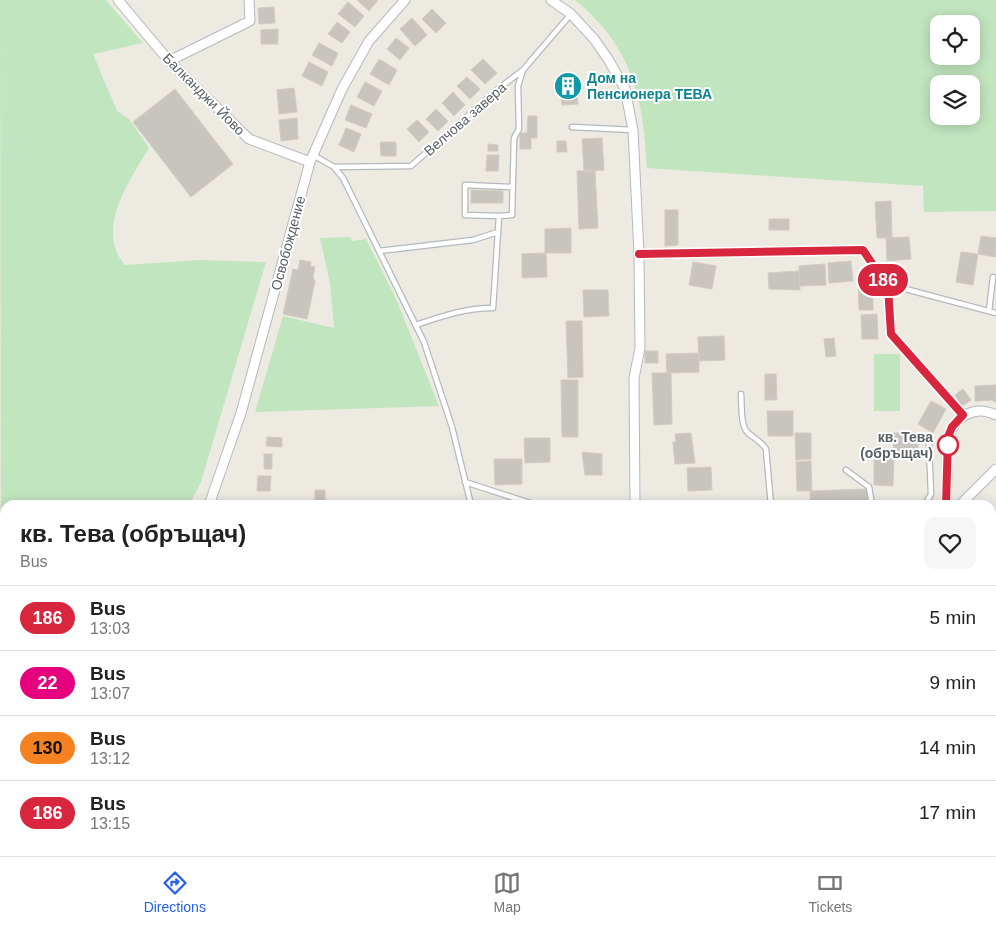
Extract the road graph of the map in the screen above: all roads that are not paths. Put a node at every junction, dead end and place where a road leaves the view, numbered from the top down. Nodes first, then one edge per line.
1 (118, 0) edge
2 (249, 0) edge
3 (405, 0) edge
4 (551, 0) edge
5 (571, 14) junction
6 (169, 61) junction
7 (523, 70) junction
8 (572, 127) dead end
9 (633, 130) junction
10 (312, 158) junction
11 (334, 167) junction
12 (512, 187) junction
13 (499, 216) junction
14 (498, 232) junction
15 (379, 251) junction
16 (639, 254) junction
17 (993, 277) dead end
18 (888, 287) junction
19 (989, 311) junction
20 (996, 313) edge
21 (416, 325) junction
22 (741, 394) dead end
23 (963, 415) junction
24 (996, 415) edge
25 (929, 445) dead end
26 (996, 469) edge
27 (846, 470) dead end
28 (465, 482) junction
29 (211, 500) edge
30 (470, 500) edge
31 (521, 500) edge
32 (635, 500) edge
33 (771, 500) edge
34 (871, 500) edge
35 (928, 500) edge
36 (946, 500) edge
37 (965, 500) edge

1 - 6 street, Балканджи Йово
2 - 6 street
3 - 10 street, Освобождение
4 - 5 street
5 - 7 lane, Велчова завера
5 - 9 street
6 - 10 street, Балканджи Йово
7 - 11 lane, Велчова завера
7 - 12 lane
8 - 9 lane
9 - 16 street
10 - 11 lane
10 - 29 street, Освобождение
11 - 15 lane
12 - 13 lane
12 - 13 lane
13 - 14 lane
14 - 15 lane
14 - 21 lane
15 - 21 lane
16 - 18 lane
16 - 32 street
17 - 19 lane
18 - 19 lane
18 - 23 lane
19 - 20 lane
21 - 28 lane
22 - 33 lane
23 - 24 street
23 - 36 street
25 - 35 lane
26 - 37 street
27 - 34 lane
28 - 30 lane
28 - 31 lane

